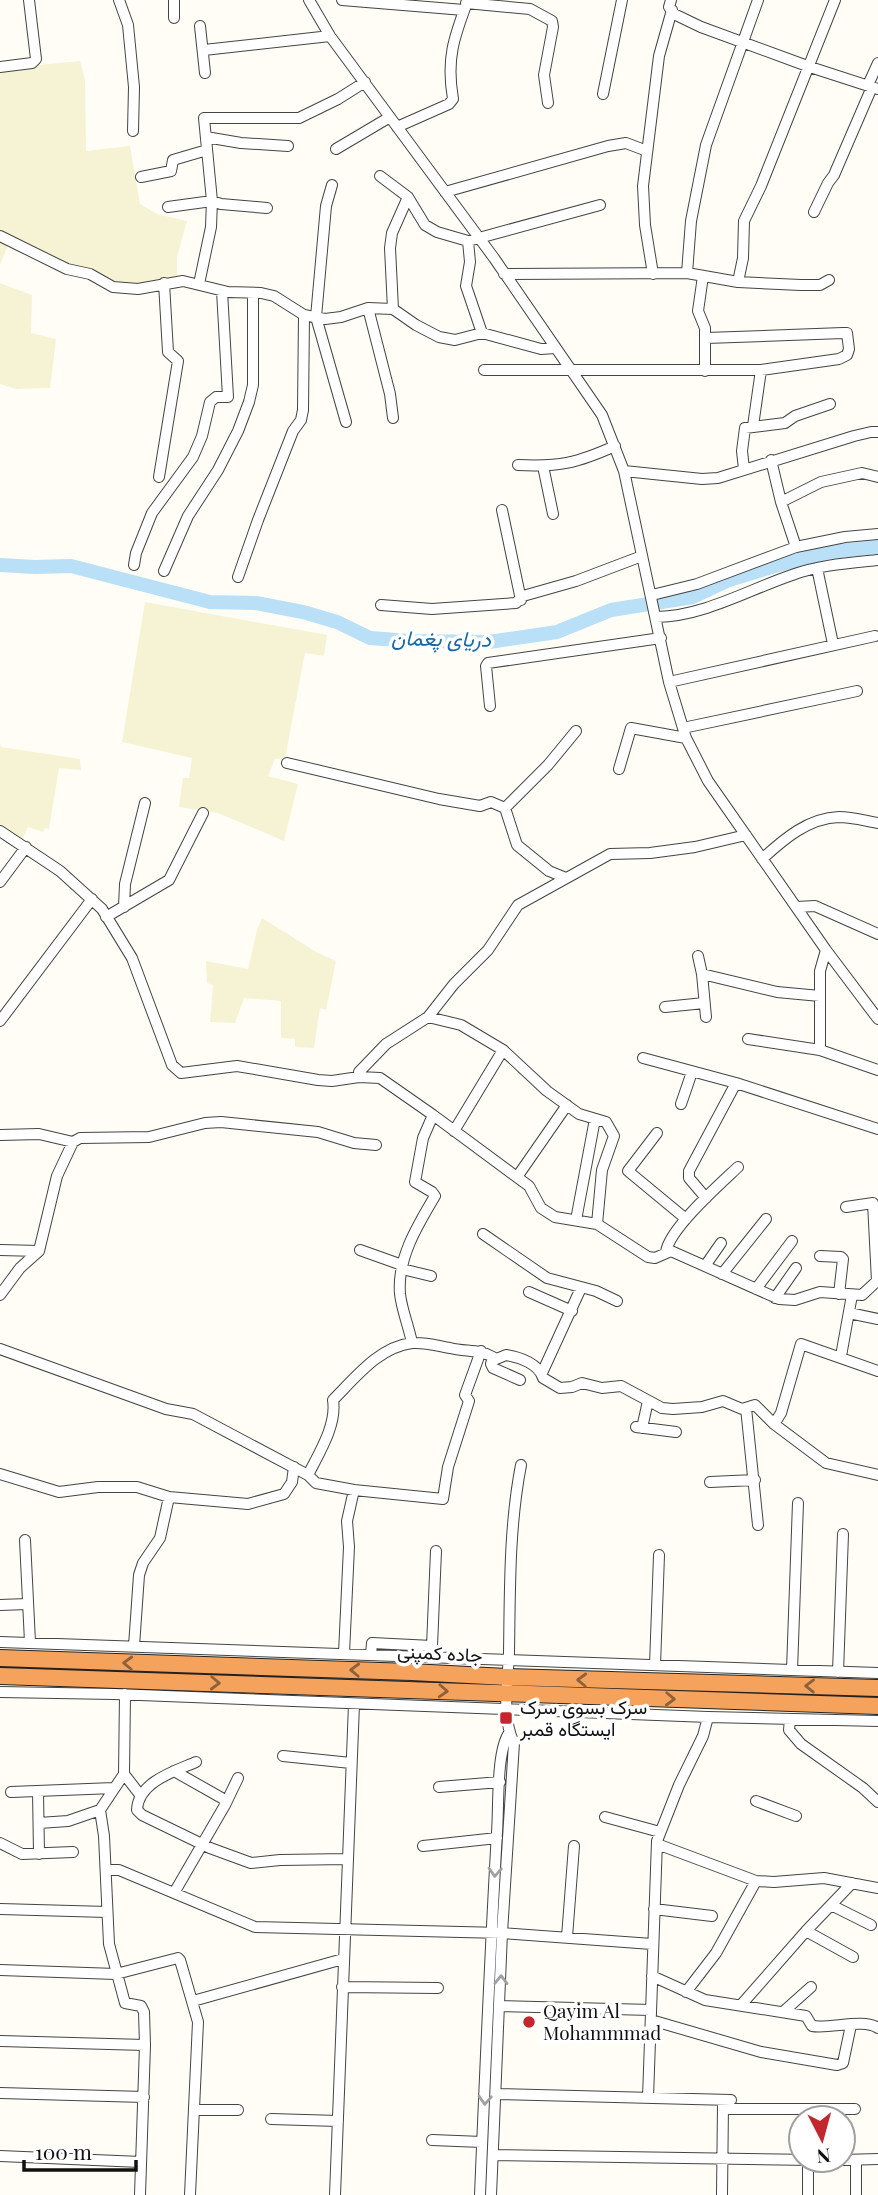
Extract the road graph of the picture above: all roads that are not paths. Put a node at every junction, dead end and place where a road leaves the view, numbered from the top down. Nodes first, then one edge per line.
1 (29, 0) edge
2 (119, 0) edge
3 (173, 0) edge
4 (309, 0) edge
5 (342, 0) edge
6 (622, 0) edge
7 (758, 0) edge
8 (835, 0) edge
9 (466, 4) edge
10 (671, 5) edge
11 (174, 18) dead end
12 (200, 26) dead end
13 (330, 36) junction
14 (742, 41) junction
15 (204, 50) junction
16 (878, 63) edge
17 (0, 67) edge
18 (810, 67) junction
19 (205, 73) dead end
20 (365, 82) junction
21 (873, 87) edge
22 (603, 94) dead end
23 (548, 103) dead end
24 (390, 117) junction
25 (397, 127) junction
26 (133, 131) dead end
27 (206, 137) junction
28 (288, 146) dead end
29 (335, 149) dead end
30 (207, 150) junction
31 (647, 151) junction
32 (380, 176) dead end
33 (141, 177) dead end
34 (332, 185) dead end
35 (445, 192) junction
36 (408, 197) junction
37 (212, 201) junction
38 (600, 205) dead end
39 (168, 207) dead end
40 (267, 208) dead end
41 (814, 212) dead end
42 (0, 236) edge
43 (473, 240) junction
44 (687, 273) junction
45 (504, 274) junction
46 (653, 274) junction
47 (703, 276) junction
48 (829, 280) dead end
49 (738, 282) junction
50 (164, 283) junction
51 (199, 284) junction
52 (222, 291) junction
53 (253, 293) junction
54 (368, 308) junction
55 (393, 309) junction
56 (304, 315) junction
57 (316, 317) junction
58 (482, 333) junction
59 (706, 338) junction
60 (555, 348) junction
61 (569, 369) junction
62 (484, 370) dead end
63 (761, 370) junction
64 (705, 371) junction
65 (830, 404) dead end
66 (393, 418) dead end
67 (346, 422) dead end
68 (752, 426) junction
69 (878, 432) edge
70 (615, 446) junction
71 (771, 460) junction
72 (518, 465) dead end
73 (543, 466) junction
74 (744, 469) junction
75 (624, 471) junction
76 (159, 477) dead end
77 (878, 477) edge
78 (781, 502) junction
79 (502, 510) dead end
80 (554, 514) dead end
81 (878, 534) edge
82 (796, 547) junction
83 (642, 556) junction
84 (878, 560) edge
85 (134, 565) dead end
86 (817, 568) junction
87 (164, 571) dead end
88 (238, 577) dead end
89 (652, 596) junction
90 (521, 600) junction
91 (381, 605) dead end
92 (656, 614) junction
93 (875, 636) dead end
94 (661, 638) junction
95 (833, 644) junction
96 (669, 682) junction
97 (857, 691) dead end
98 (490, 706) dead end
99 (576, 731) dead end
100 (685, 733) junction
101 (287, 763) dead end
102 (619, 769) dead end
103 (145, 803) dead end
104 (505, 808) junction
105 (204, 813) dead end
106 (878, 823) edge
107 (0, 831) edge
108 (746, 835) junction
109 (26, 847) junction
110 (762, 859) junction
111 (566, 878) junction
112 (0, 883) edge
113 (92, 899) junction
114 (124, 907) junction
115 (797, 907) junction
116 (106, 917) junction
117 (878, 934) edge
118 (826, 950) junction
119 (698, 956) dead end
120 (702, 974) junction
121 (820, 996) junction
122 (704, 1003) junction
123 (665, 1007) dead end
124 (428, 1017) junction
125 (706, 1017) dead end
126 (878, 1019) edge
127 (0, 1021) edge
128 (748, 1039) dead end
129 (503, 1049) junction
130 (820, 1050) junction
131 (643, 1058) dead end
132 (878, 1070) edge
133 (692, 1072) junction
134 (359, 1077) junction
135 (736, 1083) junction
136 (681, 1104) dead end
137 (567, 1105) junction
138 (433, 1115) junction
139 (595, 1119) junction
140 (878, 1129) edge
141 (454, 1131) junction
142 (657, 1133) dead end
143 (0, 1135) edge
144 (73, 1142) junction
145 (376, 1145) dead end
146 (738, 1167) dead end
147 (517, 1177) junction
148 (706, 1198) junction
149 (846, 1207) dead end
150 (686, 1219) junction
151 (766, 1219) dead end
152 (576, 1220) junction
153 (597, 1224) junction
154 (483, 1234) dead end
155 (792, 1241) dead end
156 (721, 1244) dead end
157 (0, 1250) edge
158 (360, 1250) dead end
159 (39, 1251) junction
160 (666, 1252) junction
161 (820, 1256) dead end
162 (705, 1266) junction
163 (402, 1267) junction
164 (796, 1268) dead end
165 (722, 1274) junction
166 (431, 1276) dead end
167 (878, 1281) edge
168 (581, 1288) junction
169 (756, 1289) junction
170 (529, 1292) dead end
171 (839, 1294) junction
172 (852, 1295) junction
173 (0, 1296) edge
174 (775, 1298) junction
175 (617, 1301) dead end
176 (572, 1311) junction
177 (849, 1312) junction
178 (878, 1319) edge
179 (412, 1343) junction
180 (0, 1349) edge
181 (481, 1351) junction
182 (841, 1356) junction
183 (494, 1360) junction
184 (878, 1371) edge
185 (542, 1373) junction
186 (520, 1380) dead end
187 (648, 1401) junction
188 (746, 1408) junction
189 (774, 1423) junction
190 (676, 1432) dead end
191 (521, 1465) dead end
192 (294, 1467) junction
193 (0, 1474) edge
194 (308, 1475) junction
195 (878, 1475) edge
196 (755, 1480) junction
197 (710, 1482) dead end
198 (354, 1490) junction
199 (169, 1497) junction
200 (798, 1503) dead end
201 (758, 1525) dead end
202 (843, 1534) dead end
203 (25, 1540) dead end
204 (436, 1550) dead end
205 (659, 1555) dead end
206 (27, 1604) junction
207 (0, 1605) edge
208 (0, 1642) edge
209 (30, 1642) junction
210 (134, 1646) junction
211 (344, 1653) junction
212 (371, 1654) junction
213 (0, 1658) edge
214 (508, 1659) junction
215 (655, 1665) junction
216 (792, 1670) junction
217 (838, 1672) junction
218 (878, 1672) edge
219 (0, 1676) edge
220 (878, 1688) edge
221 (0, 1692) edge
222 (507, 1693) junction
223 (125, 1694) junction
224 (354, 1704) junction
225 (878, 1706) edge
226 (708, 1717) junction
227 (790, 1718) junction
228 (878, 1721) edge
229 (509, 1732) junction
230 (282, 1756) dead end
231 (196, 1762) dead end
232 (351, 1763) junction
233 (174, 1771) junction
234 (124, 1774) junction
235 (237, 1778) dead end
236 (500, 1782) junction
237 (439, 1787) dead end
238 (114, 1788) junction
239 (38, 1791) junction
240 (11, 1792) dead end
241 (141, 1796) junction
242 (227, 1801) junction
243 (756, 1801) dead end
244 (878, 1802) edge
245 (100, 1810) junction
246 (796, 1816) dead end
247 (605, 1817) dead end
248 (39, 1823) junction
249 (660, 1832) junction
250 (497, 1838) junction
251 (0, 1843) edge
252 (202, 1844) junction
253 (657, 1844) junction
254 (423, 1846) dead end
255 (574, 1846) dead end
256 (73, 1852) dead end
257 (39, 1854) junction
258 (347, 1860) junction
259 (106, 1870) junction
260 (756, 1881) junction
261 (852, 1883) junction
262 (878, 1888) edge
263 (174, 1893) junction
264 (831, 1905) junction
265 (0, 1909) edge
266 (654, 1909) junction
267 (107, 1912) junction
268 (712, 1916) dead end
269 (871, 1926) dead end
270 (344, 1930) junction
271 (806, 1931) junction
272 (496, 1933) junction
273 (568, 1937) junction
274 (652, 1944) junction
275 (853, 1957) dead end
276 (343, 1959) junction
277 (0, 1970) edge
278 (116, 1974) junction
279 (652, 1976) junction
280 (342, 1986) junction
281 (811, 1987) dead end
282 (438, 1988) dead end
283 (686, 1992) junction
284 (193, 2001) junction
285 (741, 2005) junction
286 (500, 2006) junction
287 (783, 2012) junction
288 (651, 2015) junction
289 (851, 2025) junction
290 (878, 2028) edge
291 (0, 2041) edge
292 (145, 2045) junction
293 (0, 2094) edge
294 (496, 2094) junction
295 (144, 2097) junction
296 (648, 2098) junction
297 (726, 2103) junction
298 (787, 2106) edge
299 (194, 2109) junction
300 (238, 2110) dead end
301 (271, 2119) dead end
302 (338, 2121) junction
303 (432, 2140) dead end
304 (482, 2142) junction
305 (493, 2155) junction
306 (0, 2156) edge
307 (723, 2159) junction
308 (787, 2160) edge
309 (857, 2160) edge
310 (878, 2160) edge
311 (141, 2162) junction
312 (810, 2174) edge
313 (856, 2174) edge
314 (140, 2195) edge
315 (190, 2195) edge
316 (335, 2195) edge
317 (480, 2195) edge
318 (491, 2195) edge
319 (722, 2195) edge
320 (808, 2195) edge
321 (856, 2195) edge

1 - 17 street
2 - 26 street
3 - 11 street
4 - 13 street
5 - 9 street
6 - 22 street
7 - 14 street
8 - 18 street
9 - 23 street
9 - 25 street
10 - 14 street
10 - 31 street
12 - 15 street
13 - 15 street
13 - 20 street
14 - 18 street
14 - 44 street
15 - 19 street
16 - 21 street
18 - 21 street
18 - 49 street
20 - 24 street
20 - 27 street
21 - 41 street
24 - 25 street
24 - 29 street
25 - 35 street
27 - 28 street
27 - 30 street
30 - 33 street
30 - 37 street
31 - 35 street
31 - 46 street
32 - 36 street
34 - 57 street
35 - 43 street
36 - 43 street
36 - 55 street
37 - 39 street
37 - 40 street
37 - 51 street
38 - 43 street
42 - 50 street
43 - 45 street
43 - 58 street
44 - 46 street
44 - 47 street
45 - 46 street
45 - 60 street
47 - 49 street
47 - 59 street
48 - 49 street
50 - 51 street
50 - 76 street
51 - 52 street
52 - 53 street
52 - 85 street
53 - 56 street
53 - 87 street
54 - 55 street
54 - 57 street
54 - 66 street
55 - 58 street
56 - 57 street
56 - 88 street
57 - 67 street
58 - 60 street
59 - 63 street
59 - 64 street
60 - 61 street
61 - 62 street
61 - 64 street
61 - 70 street
63 - 64 street
63 - 68 street
65 - 68 street
68 - 74 street
69 - 71 street
70 - 73 street
70 - 75 street
71 - 74 street
71 - 78 street
72 - 73 street
73 - 80 street
74 - 75 street
75 - 83 street
77 - 78 street
78 - 82 street
79 - 90 street
81 - 82 street
82 - 89 street
83 - 89 street
83 - 90 street
84 - 86 street
86 - 92 street
86 - 95 street
89 - 92 street
90 - 91 street
92 - 94 street
93 - 95 street
94 - 96 street
94 - 98 street
95 - 96 street
96 - 100 street
97 - 100 street
99 - 104 street
100 - 102 street
100 - 108 street
101 - 104 street
103 - 114 street
104 - 111 street
105 - 114 street
106 - 110 street
107 - 109 street
108 - 110 street
108 - 111 street
109 - 112 street
109 - 113 street
110 - 115 street
111 - 124 street
113 - 116 street
113 - 127 street
114 - 116 street
115 - 117 street
115 - 118 street
116 - 134 street
118 - 121 street
118 - 126 street
119 - 120 street
120 - 121 street
120 - 122 street
121 - 130 street
122 - 123 street
122 - 125 street
124 - 129 street
124 - 134 street
128 - 130 street
129 - 137 street
129 - 141 street
130 - 132 street
131 - 133 street
133 - 135 street
133 - 136 street
134 - 138 street
135 - 140 street
135 - 148 street
137 - 139 street
137 - 147 street
138 - 141 street
138 - 163 street
139 - 152 street
139 - 153 street
141 - 147 street
142 - 150 street
143 - 144 street
144 - 145 street
144 - 159 street
146 - 148 street
147 - 152 street
148 - 150 street
149 - 167 street
150 - 160 street
151 - 165 street
152 - 153 street
153 - 160 street
154 - 168 street
155 - 169 street
156 - 162 street
157 - 159 street
158 - 163 street
159 - 173 street
160 - 162 street
161 - 171 street
162 - 165 street
163 - 166 street
163 - 179 street
164 - 174 street
165 - 169 street
167 - 172 street
168 - 175 street
168 - 176 street
169 - 174 street
170 - 176 street
171 - 172 street
171 - 174 street
172 - 177 street
176 - 185 street
177 - 178 street
177 - 182 street
179 - 181 street
179 - 194 street
180 - 192 street
181 - 183 street
181 - 198 street
182 - 184 street
182 - 189 street
183 - 185 street
183 - 186 street
185 - 187 street
187 - 188 street
187 - 190 street
188 - 189 street
188 - 196 street
189 - 195 street
191 - 214 street
192 - 194 street
192 - 199 street
193 - 199 street
194 - 198 street
196 - 197 street
196 - 201 street
198 - 211 street
199 - 210 street
200 - 216 street
202 - 217 street
203 - 206 street
204 - 212 street
205 - 215 street
206 - 207 street
206 - 209 street
208 - 209 street
209 - 210 street
210 - 211 street
211 - 212 street
212 - 214 street
222 -> 213 highway, جاده کمپنی
214 - 215 street
214 - 222 street
215 - 216 street
216 - 217 street
217 - 218 street
219 -> 222 highway, جاده کمپنی
220 -> 222 highway, جاده کمپنی
221 - 223 street
222 - 224 street
222 -> 225 highway, جاده کمپنی
222 - 226 street
222 - 229 street
223 - 224 street
223 - 234 street
224 - 232 street
226 - 227 street
226 - 249 street
227 - 228 street
227 - 244 street
229 - 236 street
229 - 272 street
230 - 232 street
231 - 233 street
232 - 258 street
233 - 241 street
233 - 242 street
234 - 238 street
234 - 241 street
235 - 242 street
236 - 237 street
236 - 250 street
238 - 239 street
238 - 245 street
239 - 240 street
239 - 248 street
241 - 252 street
242 - 252 street
243 - 246 street
245 - 248 street
245 - 259 street
247 - 249 street
248 - 257 street
249 - 253 street
250 - 254 street
250 -> 272 street
251 - 257 street
252 - 258 street
252 - 263 street
253 - 260 street
253 - 266 street
255 - 273 street
256 - 257 street
258 - 270 street
259 - 263 street
259 - 267 street
260 - 261 street
260 - 283 street
261 - 262 street
261 - 264 street
263 - 270 street
264 - 269 street
264 - 271 street
265 - 267 street
266 - 268 street
266 - 274 street
267 - 278 street
270 - 272 street
270 - 276 street
271 - 275 street
271 - 285 street
272 - 273 street
286 -> 272 street
272 -> 304 street
273 - 274 street
274 - 279 street
276 - 280 street
276 - 284 street
277 - 278 street
278 - 284 street
278 - 292 street
279 - 283 street
279 - 288 street
280 - 282 street
280 - 302 street
281 - 287 street
283 - 285 street
284 - 299 street
285 - 287 street
286 - 288 street
286 - 294 street
287 - 289 street
288 - 289 street
288 - 296 street
289 - 290 street
291 - 292 street
292 - 295 street
293 - 295 street
294 - 296 street
294 - 305 street
295 - 311 street
296 - 297 street
297 - 298 street
297 - 307 street
299 - 300 street
299 - 315 street
301 - 302 street
302 - 316 street
303 - 304 street
304 - 317 street
305 - 307 street
305 - 318 street
306 - 311 street
307 - 308 street
307 - 319 street
309 - 310 street
311 - 314 street
312 - 320 street
313 - 321 street

